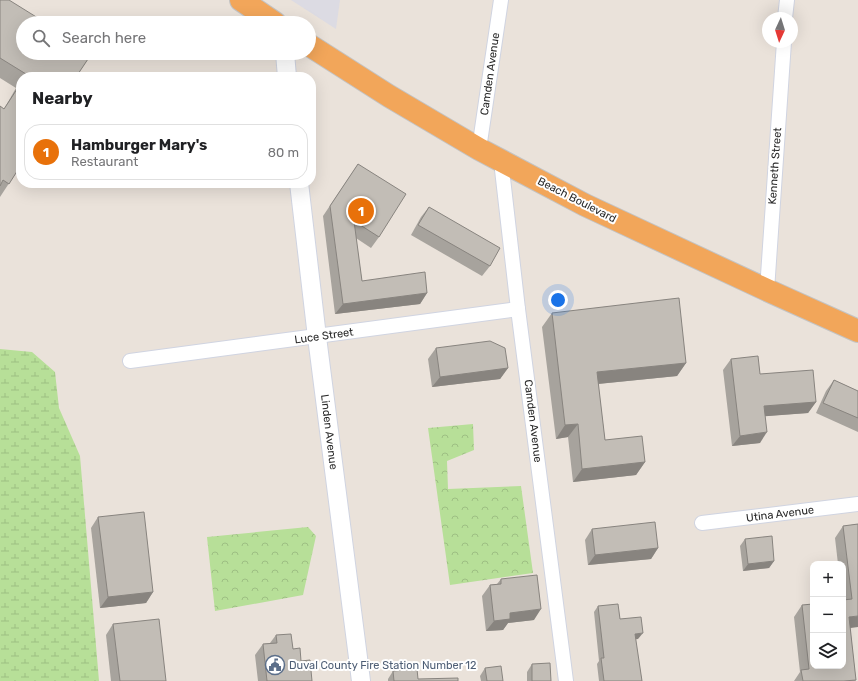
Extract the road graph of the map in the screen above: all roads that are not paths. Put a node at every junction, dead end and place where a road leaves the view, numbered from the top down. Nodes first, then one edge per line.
1 (501, 0) edge
2 (786, 0) edge
3 (247, 2) edge
4 (785, 12) edge
5 (266, 16) edge
6 (784, 48) edge
7 (316, 49) edge
8 (286, 60) edge
9 (287, 72) edge
10 (479, 149) junction
11 (501, 161) junction
12 (300, 188) edge
13 (767, 290) junction
14 (518, 309) junction
15 (858, 331) edge
16 (317, 337) junction
17 (130, 361) dead end
18 (858, 504) edge
19 (702, 523) dead end
20 (361, 681) edge
21 (566, 681) edge

1 - 10 street, Camden Avenue
2 - 4 street
3 - 5 highway
6 - 13 street, Kenneth Street
7 - 10 highway, Beach Boulevard
8 - 9 street
10 - 11 highway, Beach Boulevard
11 - 13 highway, Beach Boulevard
11 - 14 street, Camden Avenue
12 - 16 street, Linden Avenue
13 - 15 highway, Beach Boulevard
14 - 16 street, Luce Street
14 - 21 street, Camden Avenue
16 - 17 street, Luce Street
16 - 20 street, Linden Avenue
18 - 19 street, Utina Avenue

